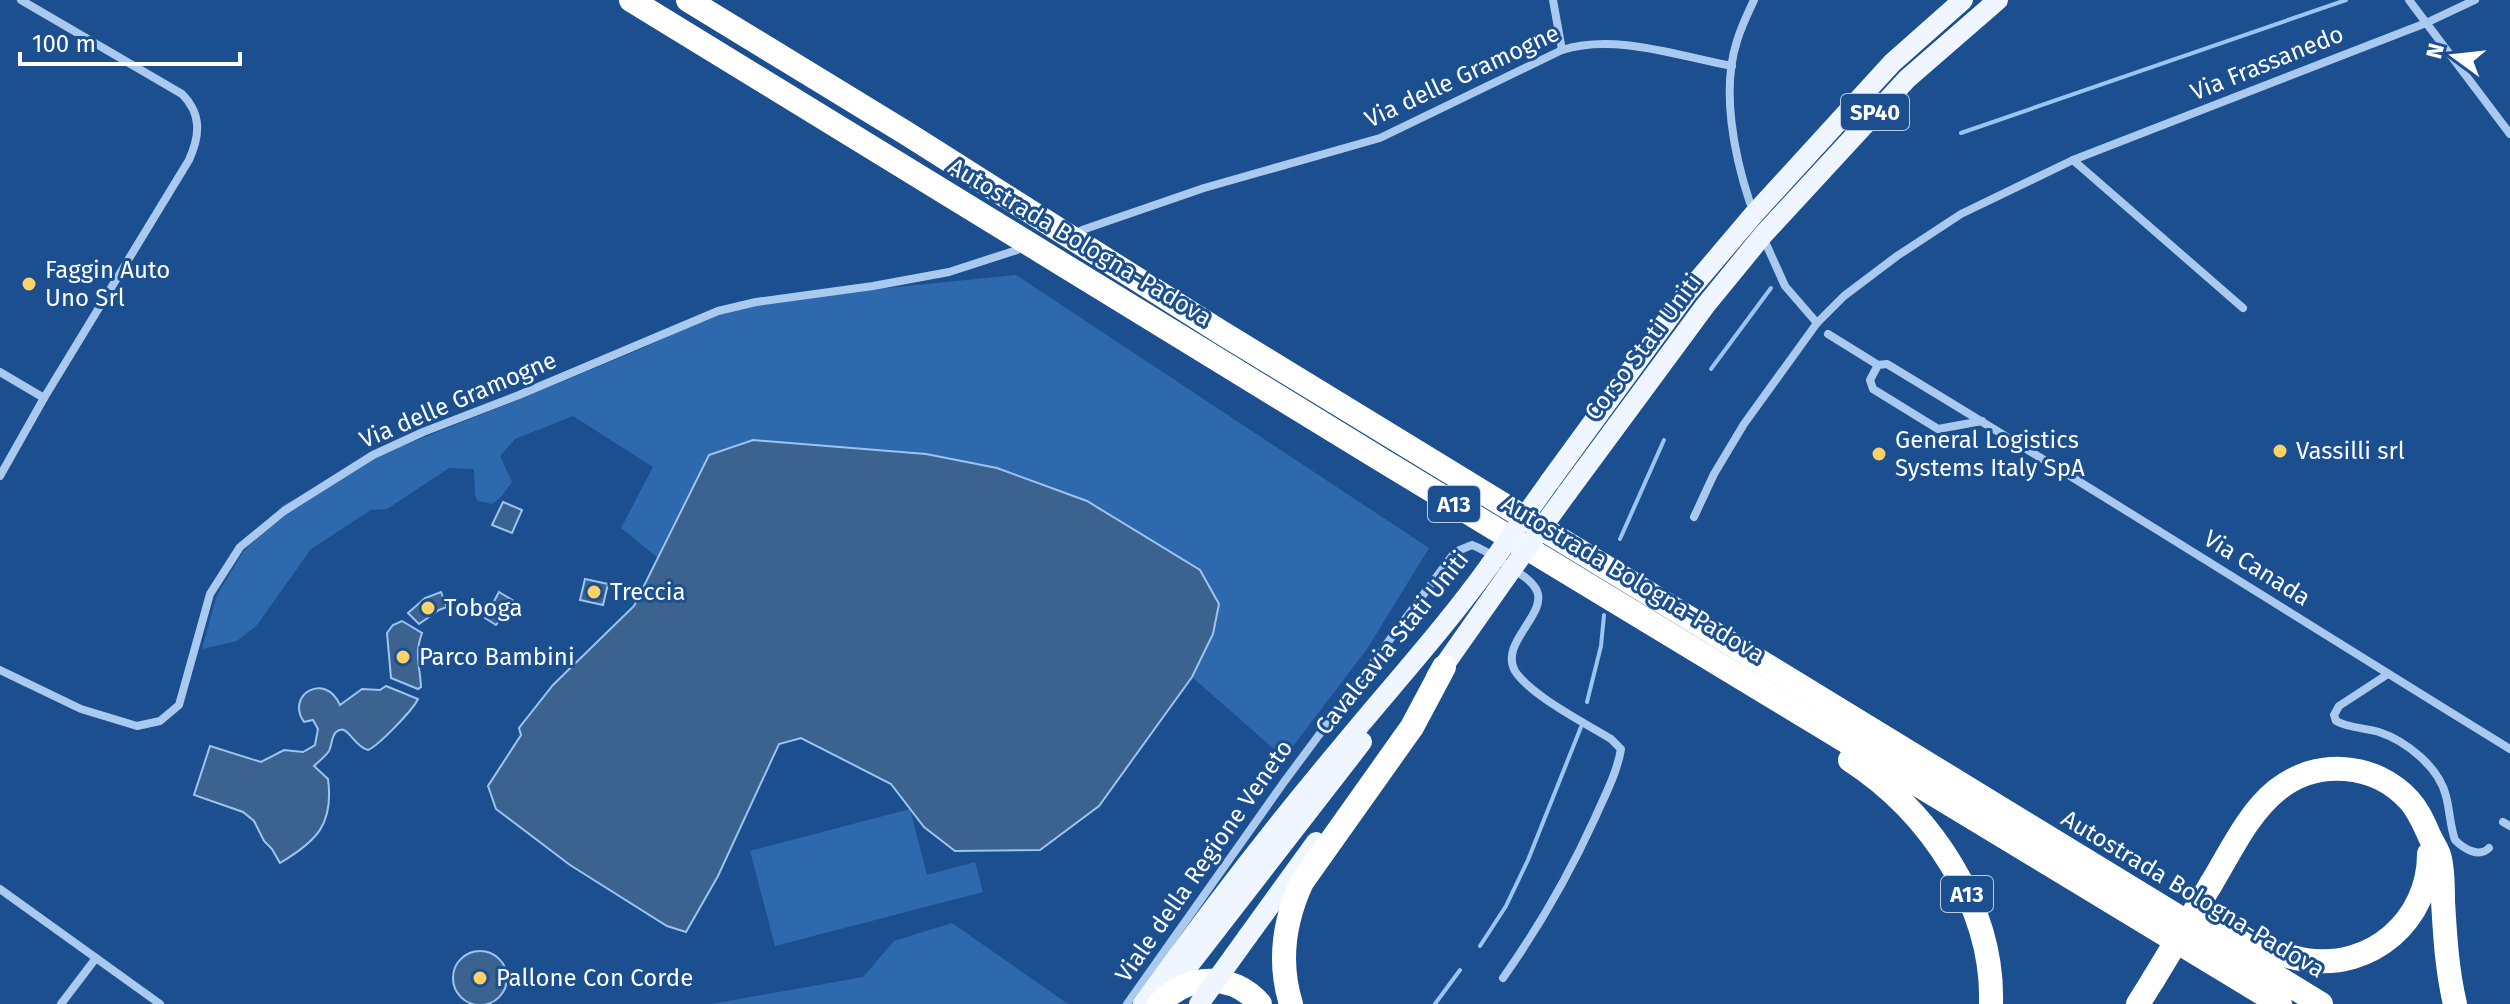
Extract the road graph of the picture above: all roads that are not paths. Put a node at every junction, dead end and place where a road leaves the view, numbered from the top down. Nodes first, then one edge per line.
1 (21, 0) edge
2 (631, 0) edge
3 (688, 0) edge
4 (1553, 0) edge
5 (1754, 0) edge
6 (1963, 0) edge
7 (1998, 0) edge
8 (2409, 0) edge
9 (2475, 0) edge
10 (2426, 23) junction
11 (1562, 50) junction
12 (1732, 66) junction
13 (2510, 134) edge
14 (2073, 160) junction
15 (1752, 208) junction
16 (1082, 230) dead end
17 (1765, 241) junction
18 (1017, 250) dead end
19 (2243, 308) dead end
20 (1817, 323) junction
21 (1828, 334) dead end
22 (1878, 365) junction
23 (0, 372) edge
24 (44, 398) junction
25 (1982, 421) junction
26 (1380, 459) junction
27 (0, 476) edge
28 (1559, 487) junction
29 (1694, 517) dead end
30 (1498, 570) junction
31 (1460, 606) junction
32 (1444, 667) junction
33 (0, 670) edge
34 (2388, 674) junction
35 (2510, 749) edge
36 (2429, 835) junction
37 (2489, 848) dead end
38 (2078, 857) junction
39 (0, 889) edge
40 (96, 958) junction
41 (1503, 978) dead end
42 (61, 1004) edge
43 (160, 1004) edge
44 (1127, 1004) edge
45 (1143, 1004) edge
46 (1159, 1004) edge
47 (1199, 1004) edge
48 (1260, 1004) edge
49 (1291, 1004) edge
50 (1991, 1004) edge
51 (2138, 1004) edge
52 (2280, 1004) edge
53 (2321, 1004) edge
54 (2455, 1004) edge

1 - 24 street
2 - 26 highway, Autostrada Bologna-Padova / A13
3 - 38 highway, Autostrada Bologna-Padova / A13
4 - 11 street
5 - 12 street
6 - 15 main road, SP40
7 - 17 main road, SP40
8 - 10 street
9 - 10 street, Via Frassanedo
10 - 13 street
10 - 14 street, Via Frassanedo
11 - 12 street, Via delle Gramogne
11 - 16 street, Via delle Gramogne
12 - 15 street
14 - 19 street
14 - 20 street, Via Frassanedo
15 - 28 main road, Cavalcavia Stati Uniti
17 - 20 street
17 - 28 main road, Corso Stati Uniti
18 - 33 street, Via delle Gramogne
20 - 29 street
21 - 22 street, Via Canada
22 - 25 street, Via Canada
22 - 25 street
23 - 24 street
24 - 27 street
25 - 34 street, Via Canada
26 - 50 highway, A13
26 - 52 highway, Autostrada Bologna-Padova / A13
28 - 30 main road, Cavalcavia Stati Uniti, bridge
30 - 31 main road, Cavalcavia Stati Uniti
30 - 32 main road, Cavalcavia Stati Uniti
31 - 45 main road, Cavalcavia Stati Uniti
31 - 46 main road
32 - 47 main road, Cavalcavia Stati Uniti, bridge
32 - 49 highway
34 - 35 street, Via Canada
34 - 37 street
36 - 38 highway
36 - 51 highway, bridge
36 - 54 highway
38 - 53 highway, Autostrada Bologna-Padova / A13
39 - 40 street
40 - 42 street
40 - 43 street
41 - 44 street, Viale della Regione Veneto
46 - 48 highway

